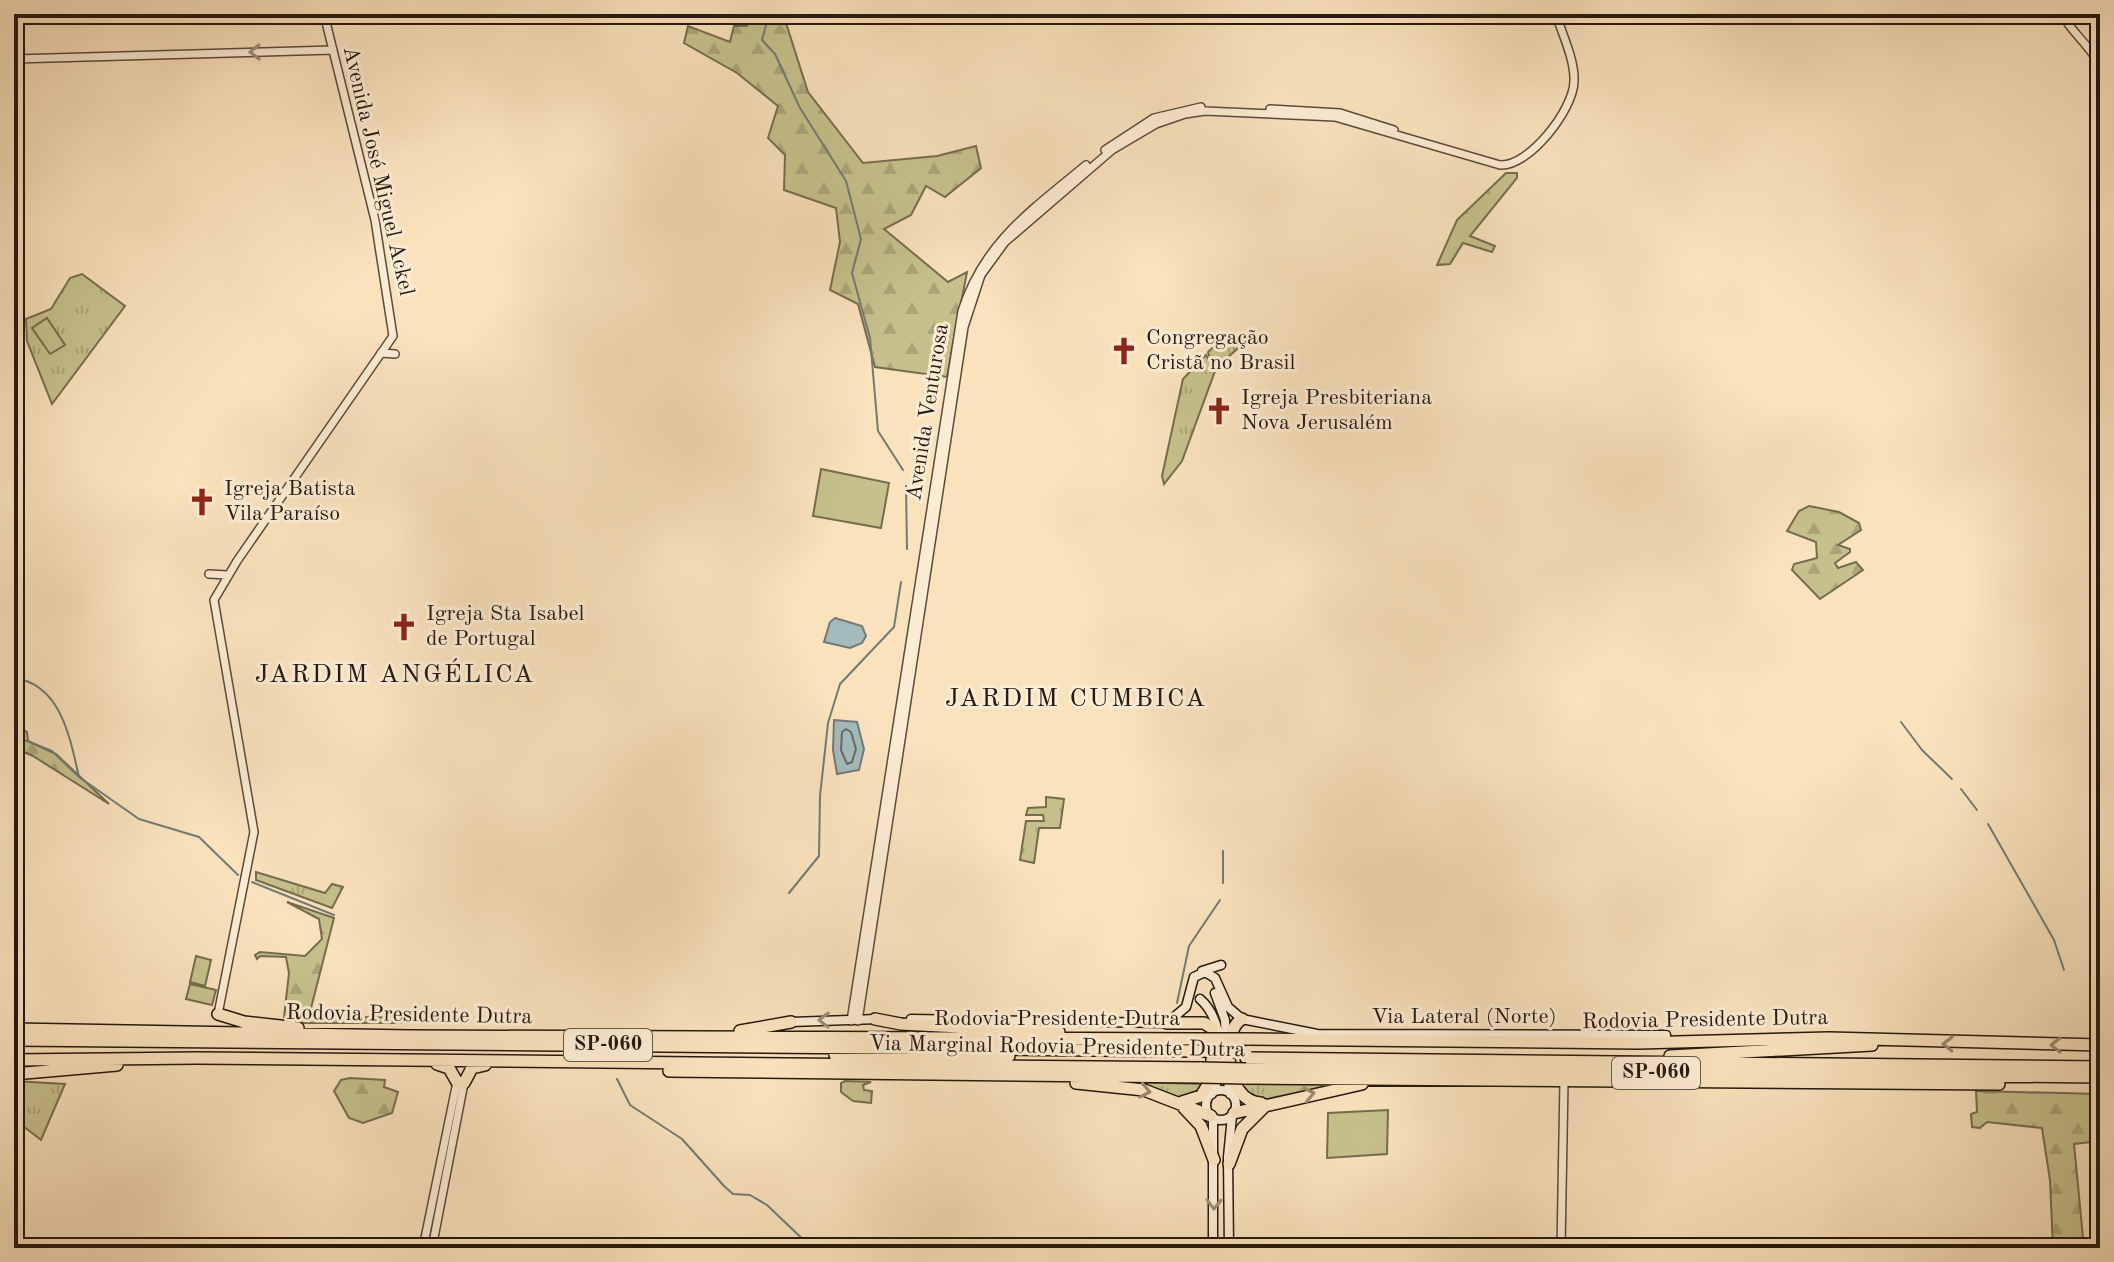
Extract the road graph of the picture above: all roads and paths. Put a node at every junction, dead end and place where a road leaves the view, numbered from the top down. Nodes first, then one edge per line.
1 (324, 14) edge
2 (1556, 14) edge
3 (2063, 15) edge
4 (2083, 44) junction
5 (2100, 48) edge
6 (333, 50) junction
7 (14, 59) edge
8 (2100, 69) edge
9 (1381, 129) junction
10 (1393, 134) junction
11 (1423, 140) junction
12 (1385, 141) dead end
13 (381, 353) junction
14 (395, 354) dead end
15 (209, 574) dead end
16 (227, 575) junction
17 (1221, 965) dead end
18 (1200, 973) junction
19 (1216, 990) junction
20 (1191, 991) junction
21 (1200, 999) junction
22 (218, 1014) joint
23 (875, 1019) junction
24 (1242, 1019) junction
25 (855, 1021) junction
26 (791, 1022) joint
27 (1167, 1023) junction
28 (14, 1029) edge
29 (322, 1034) junction
30 (1666, 1035) joint
31 (713, 1036) junction
32 (1796, 1039) junction
33 (14, 1040) edge
34 (1132, 1040) junction
35 (1885, 1042) junction
36 (2100, 1045) edge
37 (14, 1047) edge
38 (88, 1048) junction
39 (14, 1054) edge
40 (1670, 1056) junction
41 (197, 1058) junction
42 (1201, 1059) junction
43 (1246, 1059) junction
44 (2100, 1059) edge
45 (14, 1060) edge
46 (397, 1061) junction
47 (527, 1062) junction
48 (626, 1063) junction
49 (2100, 1067) edge
50 (14, 1074) edge
51 (1012, 1075) junction
52 (2066, 1077) junction
53 (2100, 1077) edge
54 (1394, 1079) junction
55 (1564, 1081) junction
56 (461, 1083) junction
57 (1212, 1094) junction
58 (1230, 1094) junction
59 (1177, 1102) junction
60 (1270, 1102) junction
61 (1233, 1114) junction
62 (1212, 1117) junction
63 (1214, 1160) junction
64 (1229, 1164) junction
65 (423, 1248) edge
66 (432, 1248) edge
67 (1213, 1248) edge
68 (1229, 1248) edge
69 (1561, 1248) edge

1 - 6 street, Avenida José Miguel Ackel
2 - 11 street
3 - 4 street
4 - 5 street
4 - 8 street
6 -> 7 street
6 - 13 street, Avenida José Miguel Ackel
9 - 10 street
9 - 11 street
9 - 25 street, Avenida Venturosa
10 - 11 street
10 - 12 street
13 - 14 street
13 - 16 street
15 - 16 street
16 - 22 street
17 - 18 main road
18 - 19 main road
18 - 20 main road
19 - 21 main road
19 - 24 main road
19 - 58 main road
20 - 21 main road
20 - 27 main road
21 - 57 main road
22 - 29 highway
23 - 25 main road
23 - 27 main road
23 - 34 highway
24 - 30 main road, Via Lateral (Norte)
24 - 60 highway
25 -> 26 main road
26 - 31 highway
27 - 59 highway
28 - 29 highway, Rodovia Presidente Dutra / SP-060
29 - 31 highway, Rodovia Presidente Dutra / SP-060
30 - 32 highway
31 - 34 highway, Rodovia Presidente Dutra / SP-060
32 - 35 highway, Rodovia Presidente Dutra / SP-060
32 - 43 highway, Rodovia Presidente Dutra / SP-060
33 - 42 highway, Rodovia Presidente Dutra / SP-060
34 - 42 highway, Rodovia Presidente Dutra / SP-060
36 -> 35 highway, Rodovia Presidente Dutra / SP-060
35 - 40 highway
37 - 38 highway, Rodovia Presidente Dutra / SP-060
38 - 39 highway
38 - 42 highway, Rodovia Presidente Dutra / SP-060
40 - 43 highway, Rodovia Presidente Dutra / SP-060
40 - 44 highway, Rodovia Presidente Dutra / SP-060
41 - 45 highway, Via Marginal Rodovia Presidente Dutra
41 - 46 highway, Via Marginal Rodovia Presidente Dutra / SP-060
41 - 50 highway
42 - 43 highway, bridge
42 - 43 highway, Rodovia Presidente Dutra / SP-060
42 - 43 highway, Rodovia Presidente Dutra / SP-060, bridge
42 - 48 highway, Via Marginal Rodovia Presidente Dutra / SP-060
42 - 51 highway
43 - 49 highway, Rodovia Presidente Dutra / SP-060
43 - 52 highway, Via Marginal Rodovia Presidente Dutra / SP-060
43 - 54 highway
46 - 47 highway, Via Marginal Rodovia Presidente Dutra / SP-060
46 - 56 highway
47 - 48 highway, Via Marginal Rodovia Presidente Dutra / SP-060
47 - 56 highway
48 - 51 highway
51 -> 59 highway
52 - 53 highway, Via Marginal Rodovia Presidente Dutra / SP-060
52 - 55 highway
54 - 55 highway
60 -> 54 highway
55 - 69 street
56 - 65 street
56 - 66 street
57 - 58 main road
57 - 62 main road
58 - 61 main road
59 - 62 highway
59 - 63 highway
60 - 61 highway
60 - 64 highway
61 - 62 main road
61 - 64 main road
62 - 63 main road
63 -> 67 main road
64 - 68 main road

